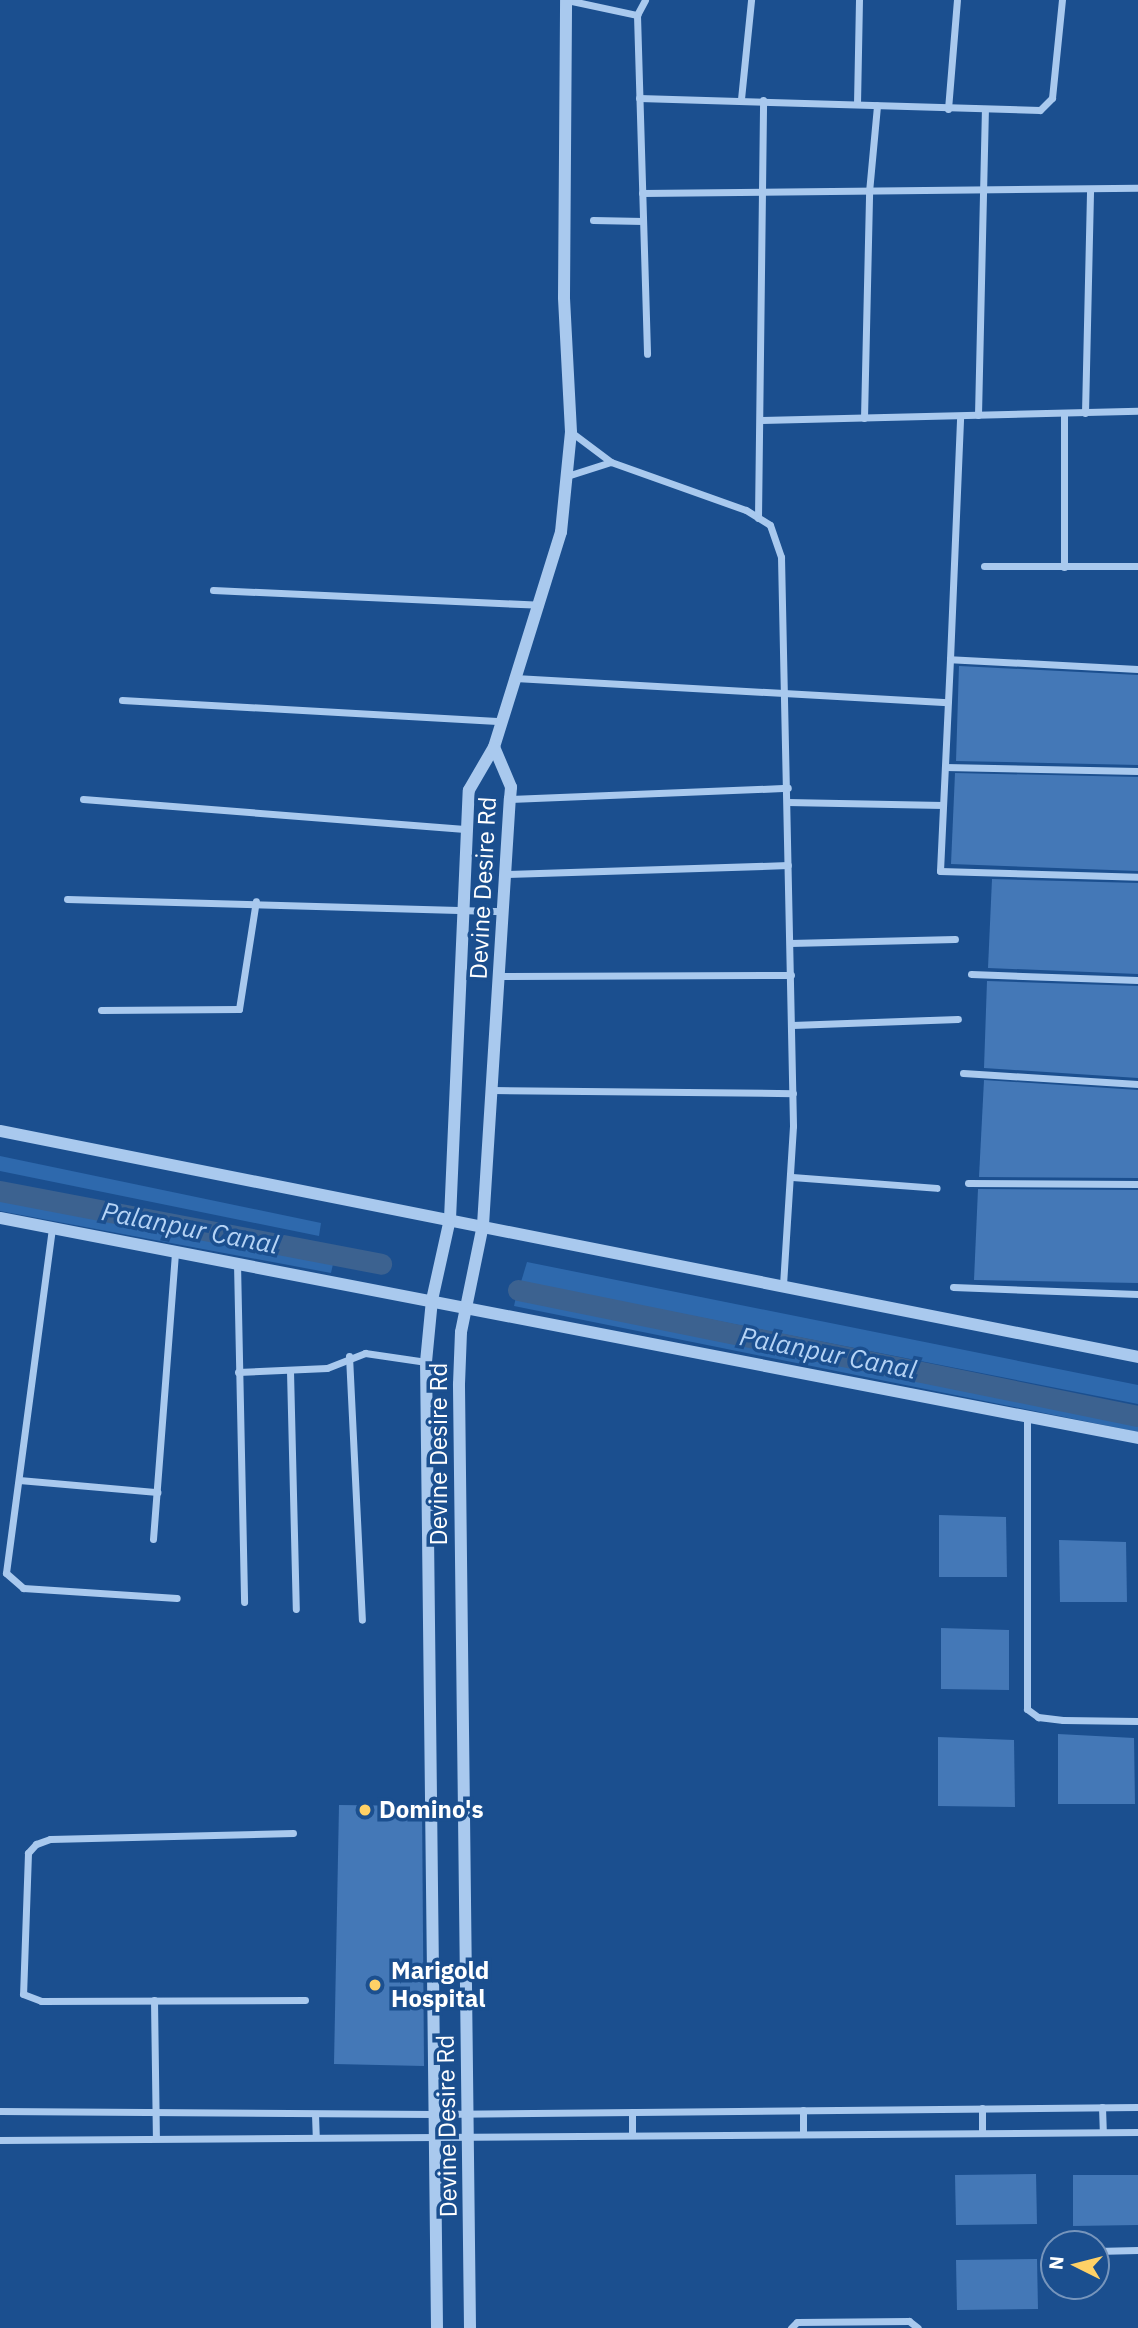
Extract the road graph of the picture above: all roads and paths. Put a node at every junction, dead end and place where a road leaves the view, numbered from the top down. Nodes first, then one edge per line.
1 (566, 0) edge
2 (645, 0) edge
3 (751, 0) edge
4 (859, 0) edge
5 (957, 0) edge
6 (1062, 0) edge
7 (637, 15) junction
8 (639, 98) junction
9 (741, 99) junction
10 (763, 100) junction
11 (857, 104) junction
12 (877, 105) junction
13 (948, 109) junction
14 (985, 110) junction
15 (1138, 188) edge
16 (1090, 189) junction
17 (980, 190) junction
18 (642, 192) junction
19 (869, 192) junction
20 (764, 193) junction
21 (593, 220) dead end
22 (643, 220) junction
23 (647, 354) dead end
24 (1138, 411) edge
25 (1064, 413) junction
26 (1085, 413) junction
27 (978, 415) junction
28 (960, 416) junction
29 (864, 418) junction
30 (760, 420) junction
31 (571, 432) junction
32 (611, 463) junction
33 (567, 476) junction
34 (758, 518) junction
35 (984, 566) dead end
36 (1138, 566) edge
37 (1064, 567) junction
38 (213, 590) dead end
39 (541, 605) junction
40 (950, 659) junction
41 (1138, 669) edge
42 (514, 678) junction
43 (784, 690) junction
44 (122, 700) dead end
45 (947, 702) junction
46 (501, 721) junction
47 (494, 747) junction
48 (945, 767) junction
49 (1138, 771) edge
50 (788, 788) junction
51 (83, 799) dead end
52 (510, 799) junction
53 (787, 802) junction
54 (943, 805) junction
55 (467, 829) junction
56 (788, 865) junction
57 (505, 874) junction
58 (1138, 877) edge
59 (67, 899) dead end
60 (256, 901) junction
61 (464, 910) junction
62 (503, 911) junction
63 (955, 939) dead end
64 (790, 943) junction
65 (971, 974) dead end
66 (791, 975) junction
67 (499, 976) junction
68 (1138, 980) edge
69 (102, 1010) dead end
70 (958, 1019) dead end
71 (792, 1025) junction
72 (963, 1073) dead end
73 (1138, 1084) edge
74 (492, 1090) junction
75 (793, 1093) junction
76 (0, 1131) edge
77 (792, 1177) junction
78 (968, 1183) dead end
79 (1138, 1185) edge
80 (937, 1188) dead end
81 (0, 1218) edge
82 (450, 1219) junction
83 (483, 1225) junction
84 (52, 1228) junction
85 (175, 1251) junction
86 (237, 1263) junction
87 (783, 1286) junction
88 (953, 1287) dead end
89 (1138, 1294) edge
90 (432, 1300) junction
91 (465, 1306) junction
92 (349, 1356) junction
93 (1138, 1357) edge
94 (426, 1362) junction
95 (238, 1371) junction
96 (290, 1371) junction
97 (1027, 1416) junction
98 (1138, 1438) edge
99 (19, 1480) junction
100 (157, 1492) junction
101 (153, 1539) dead end
102 (177, 1598) dead end
103 (244, 1602) dead end
104 (296, 1609) dead end
105 (362, 1619) dead end
106 (1138, 1721) edge
107 (293, 1833) dead end
108 (154, 2000) junction
109 (305, 2000) dead end
110 (1102, 2107) junction
111 (1138, 2107) edge
112 (982, 2108) junction
113 (803, 2110) junction
114 (0, 2111) edge
115 (155, 2112) junction
116 (632, 2112) junction
117 (315, 2113) junction
118 (434, 2114) junction
119 (467, 2114) junction
120 (1103, 2132) junction
121 (1138, 2132) edge
122 (982, 2133) junction
123 (803, 2134) junction
124 (632, 2135) junction
125 (434, 2136) junction
126 (468, 2136) junction
127 (316, 2137) junction
128 (156, 2138) junction
129 (0, 2140) edge
130 (1138, 2250) edge
131 (1110, 2251) edge
132 (850, 2325) edge
133 (437, 2328) edge
134 (470, 2328) edge
135 (791, 2328) edge
136 (918, 2328) edge

1 - 7 street
1 - 31 street
2 - 7 street
3 - 9 street
4 - 11 street
5 - 13 street
6 - 14 street
7 - 8 street
8 - 9 street
8 - 18 street
9 - 10 street
10 - 11 street
10 - 20 street
11 - 12 street
12 - 13 street
12 - 19 street
13 - 14 street
14 - 17 street
15 - 16 street
16 - 17 street
16 - 26 street
17 - 19 street
17 - 27 street
18 - 20 street
18 - 22 street
19 - 20 street
19 - 29 street
20 - 30 street
21 - 22 street
22 - 23 street
24 - 26 street
25 - 26 street
25 - 27 street
25 - 37 street
27 - 28 street
28 - 29 street
28 - 40 street
29 - 30 street
30 - 34 street
31 - 32 street
31 - 33 street
32 - 33 street
32 - 34 street
33 - 39 street
34 - 43 street
35 - 37 street
36 - 37 street
38 - 39 street
39 - 42 street
40 - 41 street
40 - 45 street
42 - 43 street
42 - 46 street
43 - 45 street
43 - 50 street
44 - 46 street
45 - 48 street
46 - 47 street
47 - 52 street, Devine Desire Rd
47 - 55 street, Devine Desire Rd
48 - 49 street
48 - 54 street
50 - 52 street
50 - 53 street
51 - 55 street
52 - 57 street, Devine Desire Rd
53 - 54 street
53 - 56 street
54 - 58 street
55 - 61 street, Devine Desire Rd
56 - 57 street
56 - 64 street
57 - 62 street, Devine Desire Rd
59 - 60 street
60 - 61 street
60 - 69 street
61 - 62 street
61 - 82 street, Devine Desire Rd
62 - 67 street, Devine Desire Rd
63 - 64 street
64 - 66 street
65 - 68 street
66 - 67 street
66 - 71 street
67 - 74 street, Devine Desire Rd
70 - 71 street
71 - 75 street
72 - 73 street
74 - 75 street
74 - 83 street, Devine Desire Rd
75 - 77 street
76 - 82 street
77 - 80 street
77 - 87 street
78 - 79 street
81 - 84 street
82 - 83 street
82 - 90 street, Devine Desire Rd
83 - 87 street
83 - 91 street, Devine Desire Rd
84 - 85 street
84 - 99 street
85 - 86 street
85 - 100 street
86 - 90 street
86 - 95 street
87 - 93 street
88 - 89 street
90 - 91 street
90 - 94 street, Devine Desire Rd
91 - 97 street
91 - 119 street, Devine Desire Rd
92 - 94 street
92 - 96 street
92 - 105 street
94 - 118 street, Devine Desire Rd
95 - 96 street
95 - 103 street
96 - 104 street
97 - 98 street
97 - 106 street
99 - 100 street
99 - 102 street
100 - 101 street
107 - 108 street
108 - 109 street
108 - 115 street
110 - 111 street
110 - 112 street
110 - 120 street
112 - 113 street
112 - 122 street
113 - 116 street
113 - 123 street
114 - 115 street
115 - 117 street
115 - 128 street
116 - 119 street
116 - 124 street
117 - 118 street
117 - 127 street
118 - 119 street
118 - 125 street, Devine Desire Rd
119 - 126 street, Devine Desire Rd
120 - 121 street
120 - 122 street
122 - 123 street
123 - 124 street
124 - 126 street
125 - 126 street
125 - 127 street
125 - 133 street, Devine Desire Rd
126 - 134 street, Devine Desire Rd
127 - 128 street
128 - 129 street
130 - 131 street
132 - 135 street
132 - 136 street

